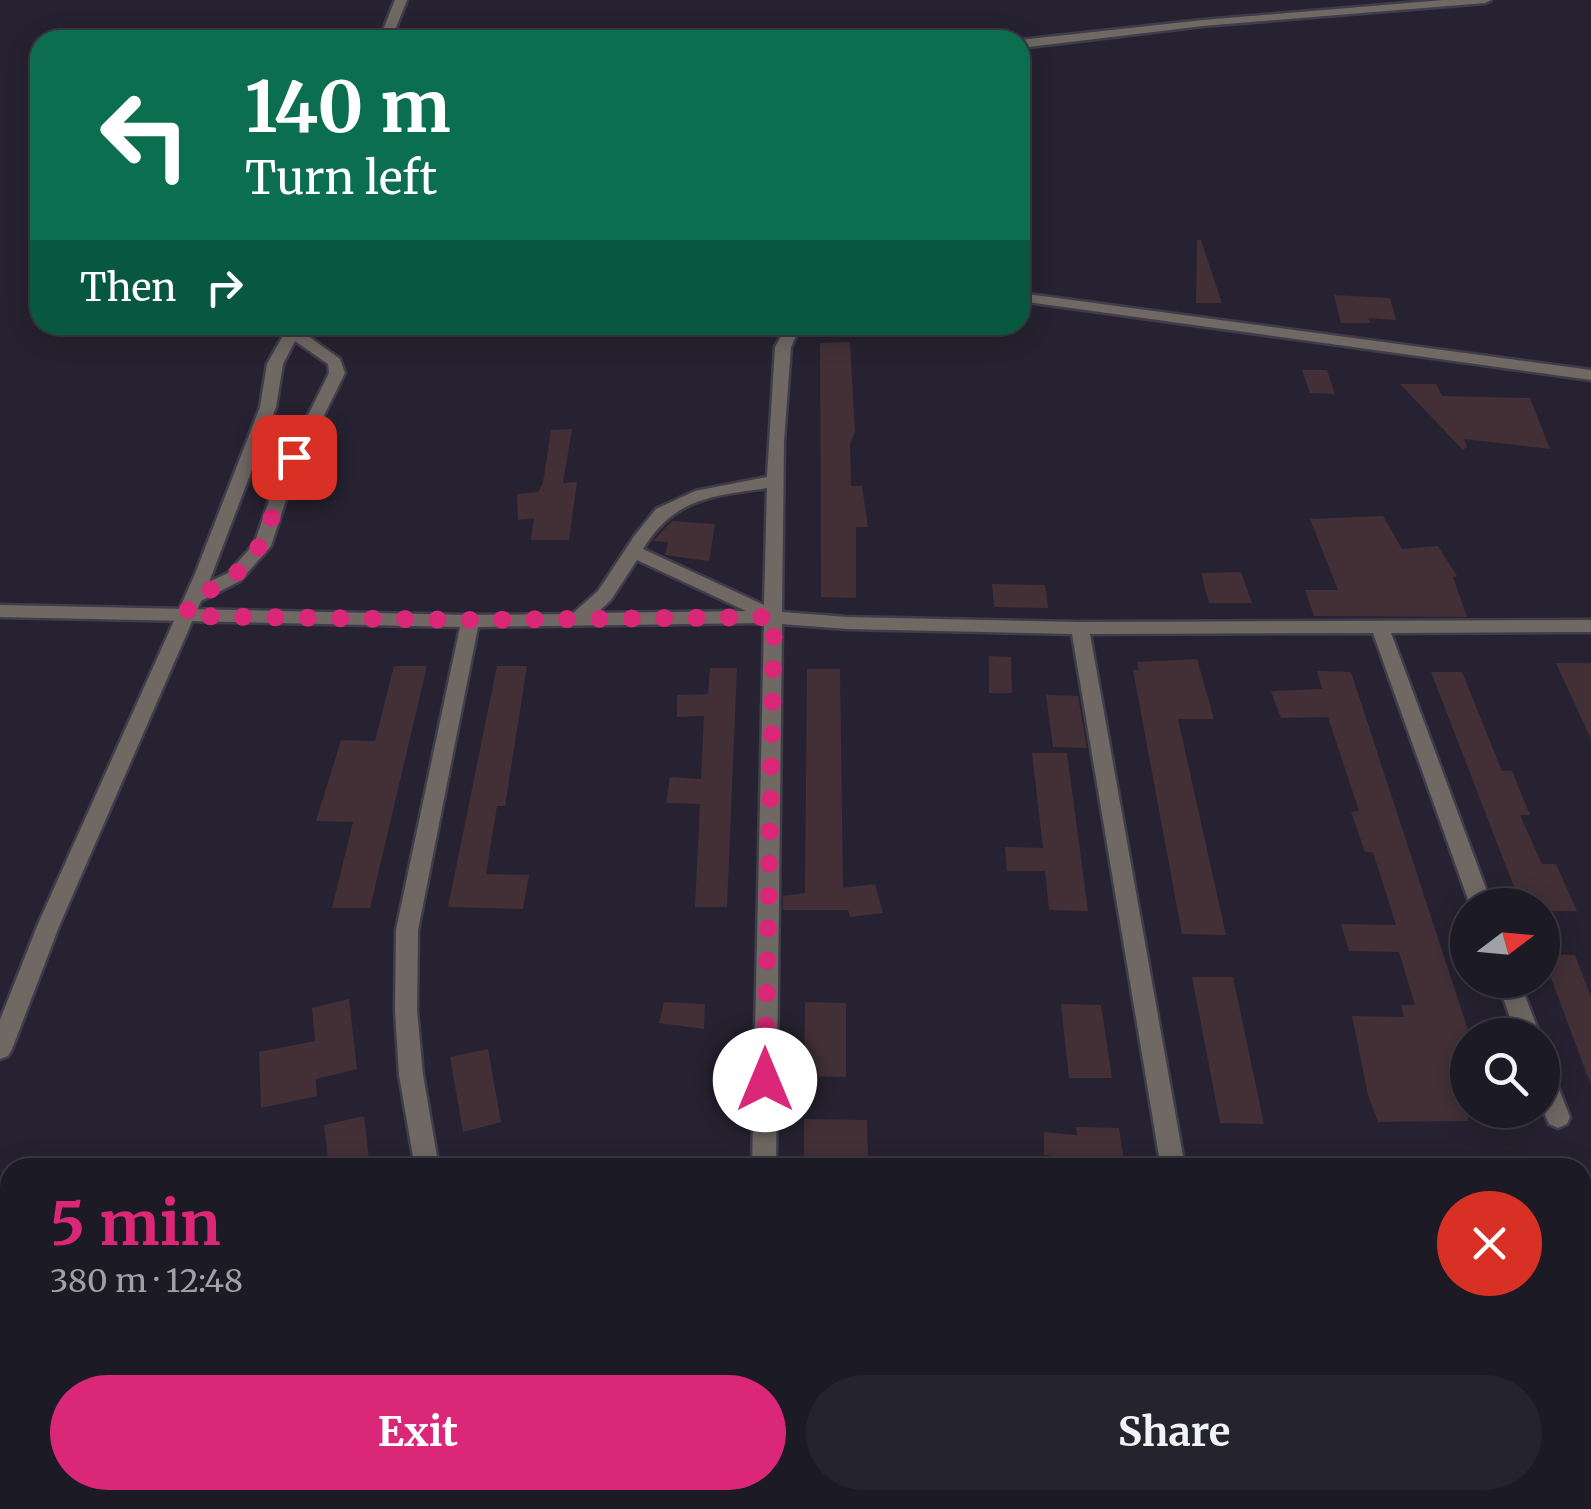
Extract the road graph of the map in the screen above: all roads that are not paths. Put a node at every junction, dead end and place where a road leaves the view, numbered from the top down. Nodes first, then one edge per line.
1 (401, 0) edge
2 (1485, 0) edge
3 (389, 30) edge
4 (1030, 43) edge
5 (1030, 298) edge
6 (292, 335) edge
7 (302, 335) edge
8 (789, 335) edge
9 (1591, 374) edge
10 (776, 481) junction
11 (634, 552) junction
12 (189, 607) junction
13 (0, 611) edge
14 (774, 617) junction
15 (577, 618) junction
16 (470, 620) junction
17 (1591, 626) edge
18 (1080, 628) junction
19 (1380, 628) junction
20 (1475, 888) edge
21 (0, 1049) edge
22 (425, 1158) edge
23 (764, 1158) edge
24 (1171, 1158) edge

1 - 3 street
2 - 4 street
5 - 9 street
6 - 12 street
7 - 12 street
8 - 10 street
10 - 11 street
10 - 14 street
11 - 14 street
11 - 15 street
12 - 13 street
12 - 16 street
12 - 21 street
14 - 15 street
14 - 18 street
14 - 23 street
15 - 16 street
16 - 22 street
17 - 19 street
18 - 19 street
18 - 24 street
19 - 20 street

